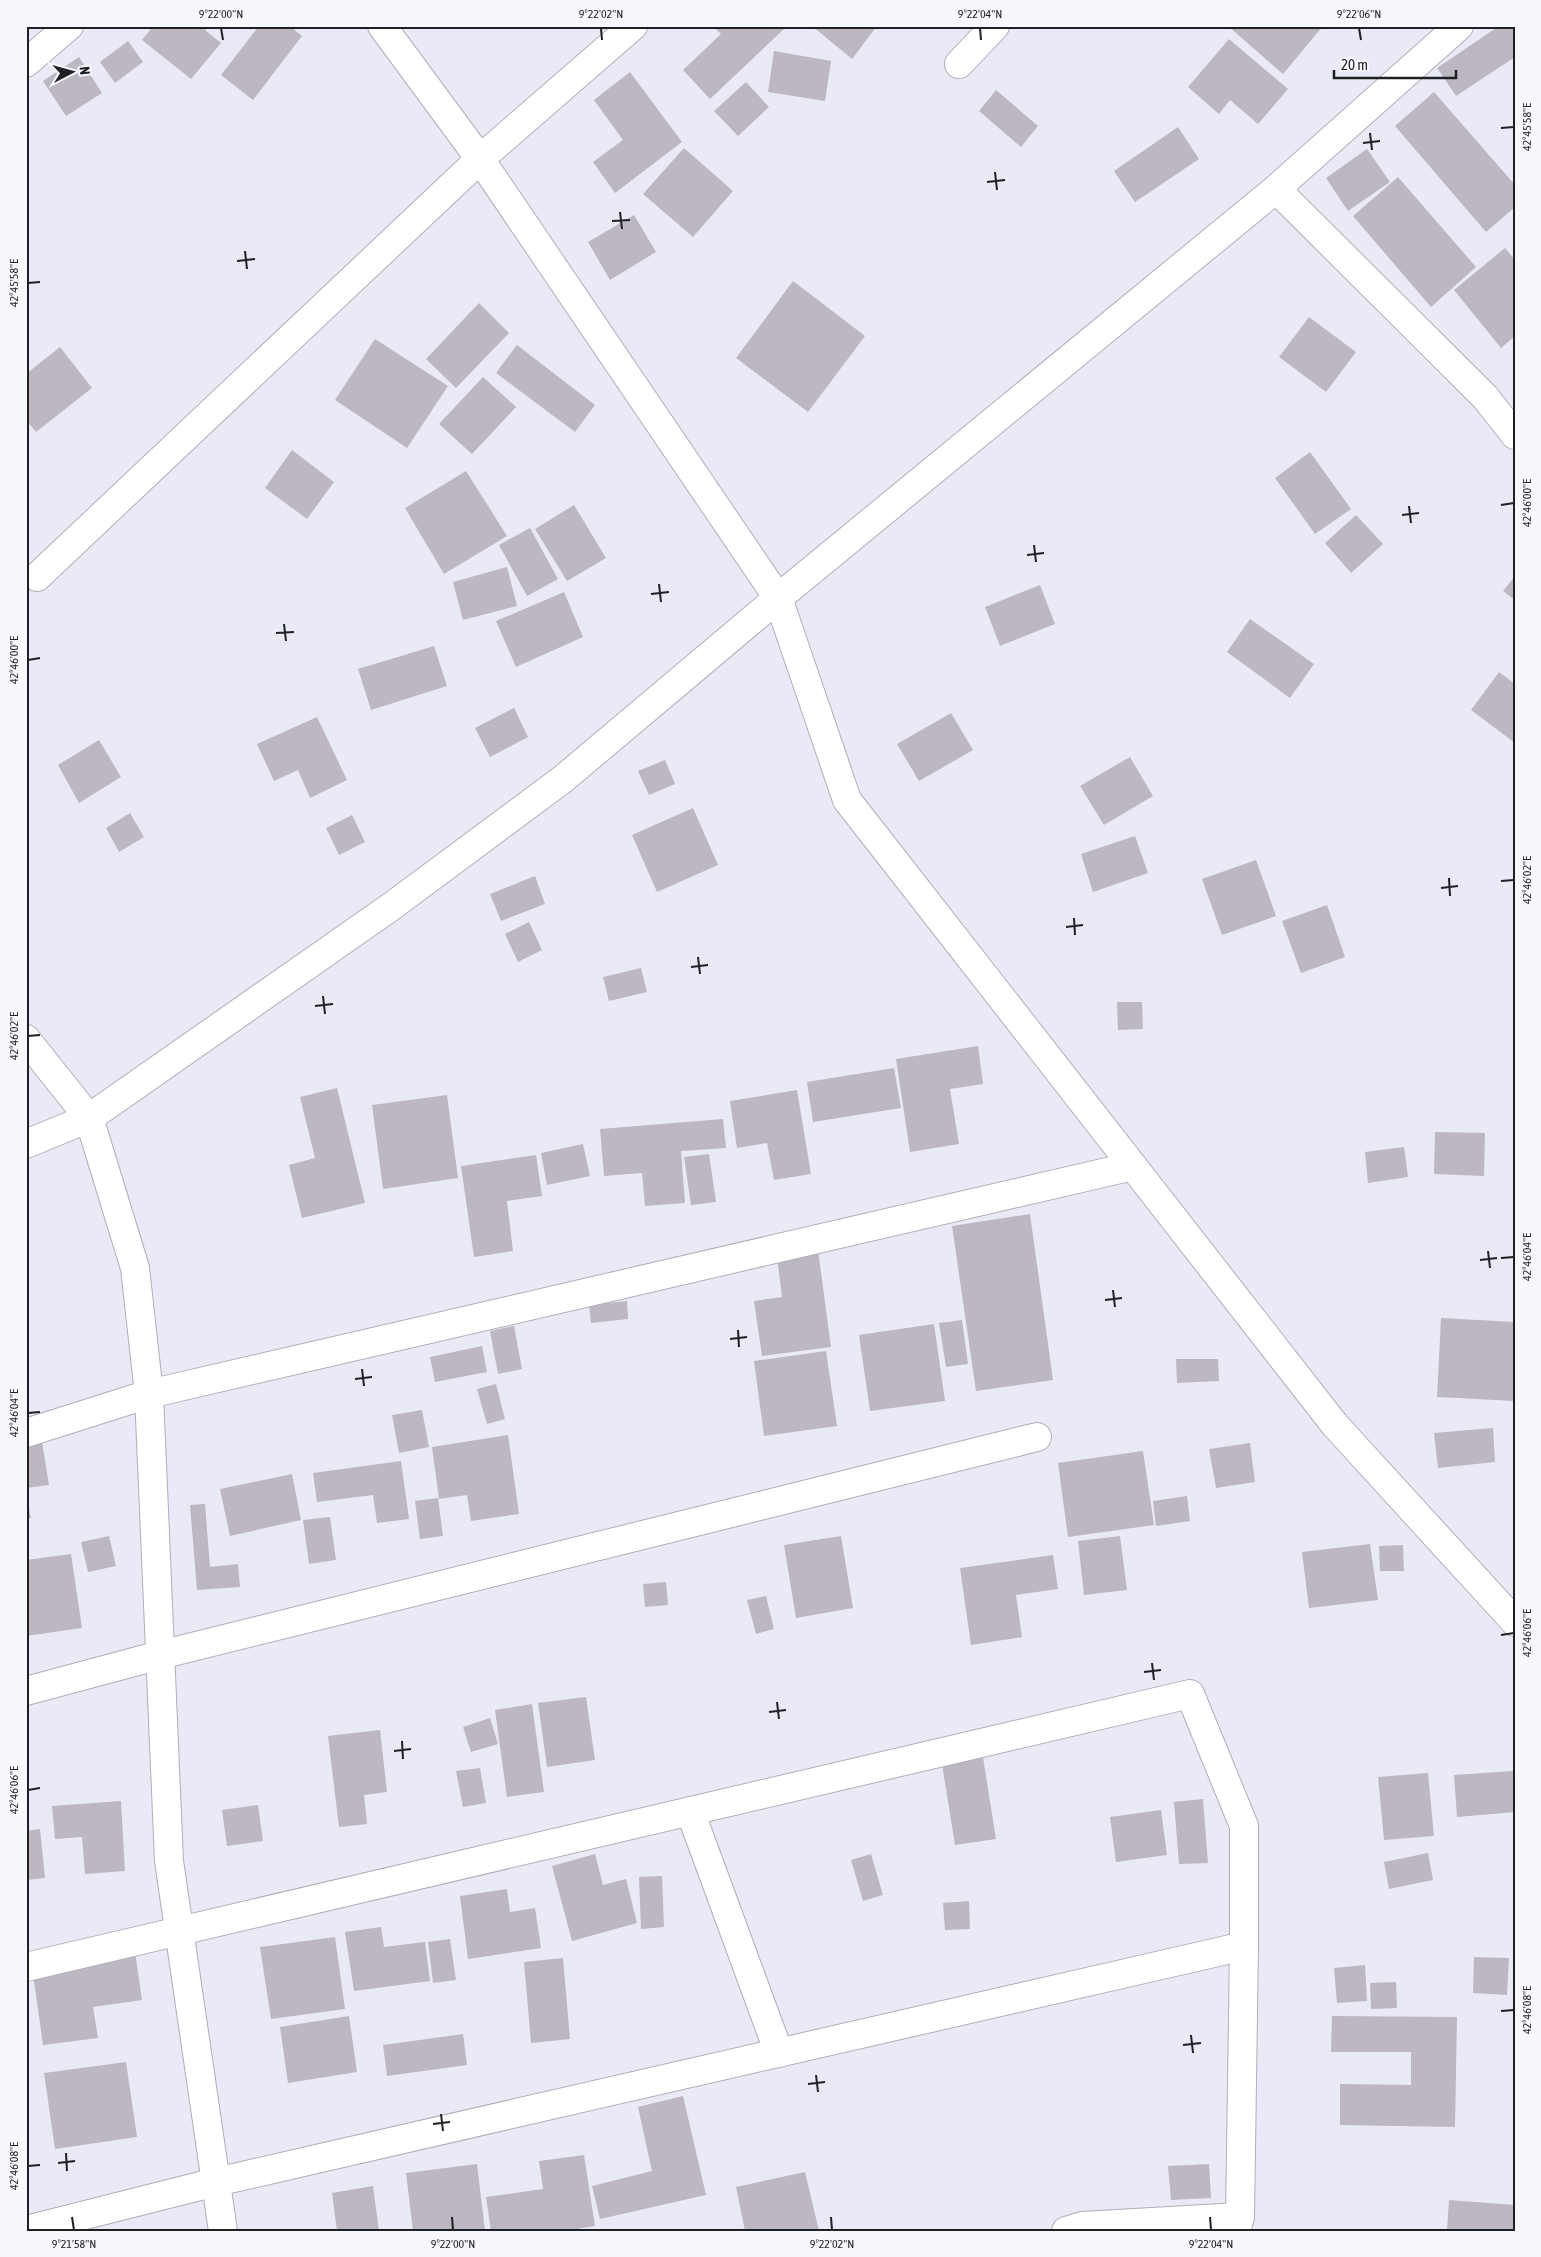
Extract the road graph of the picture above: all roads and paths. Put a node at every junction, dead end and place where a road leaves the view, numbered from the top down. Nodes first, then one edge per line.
1 (69, 26) edge
2 (382, 26) edge
3 (633, 26) edge
4 (995, 26) edge
5 (1459, 26) edge
6 (26, 63) edge
7 (959, 64) dead end
8 (480, 159) junction
9 (1276, 189) junction
10 (1515, 435) edge
11 (37, 577) dead end
12 (778, 598) junction
13 (26, 1039) edge
14 (89, 1118) junction
15 (26, 1144) edge
16 (1133, 1166) junction
17 (149, 1394) junction
18 (26, 1433) edge
19 (1037, 1437) dead end
20 (1515, 1622) edge
21 (160, 1655) junction
22 (26, 1691) edge
23 (690, 1811) junction
24 (179, 1931) junction
25 (1244, 1946) junction
26 (26, 1967) edge
27 (779, 2053) junction
28 (216, 2182) junction
29 (1238, 2224) edge
30 (26, 2230) edge
31 (223, 2231) edge
32 (1066, 2231) edge

1 - 6 street
2 - 8 street
3 - 8 street
4 - 7 street
5 - 9 street
8 - 11 street
8 - 12 street
9 - 10 street
9 - 12 street
12 - 14 street
12 - 16 street
13 - 14 street
14 - 15 street
14 - 17 street
16 - 17 street
16 - 20 street
17 - 18 street
17 - 21 street
19 - 21 street
21 - 22 street
21 - 24 street
23 - 24 street
23 - 25 street
23 - 27 street
24 - 26 street
24 - 28 street
25 - 27 street
25 - 29 street
27 - 28 street
28 - 30 street
28 - 31 street
29 - 32 street

